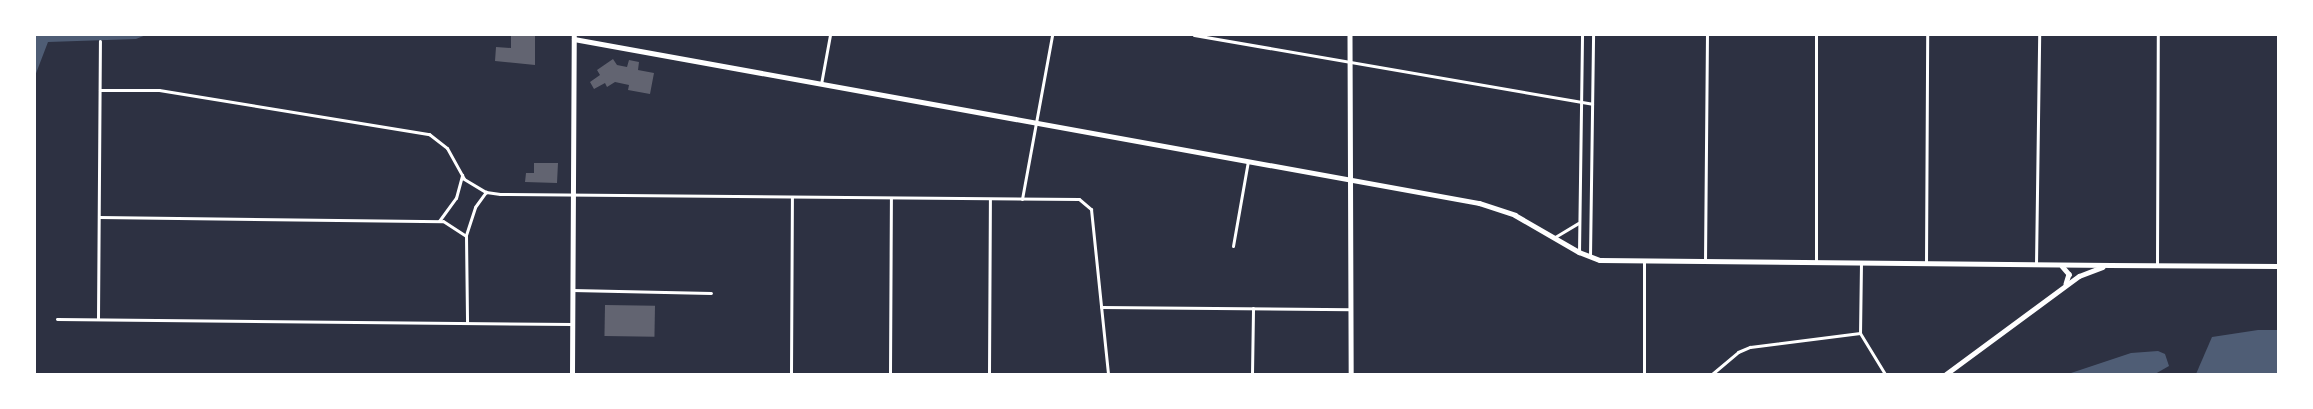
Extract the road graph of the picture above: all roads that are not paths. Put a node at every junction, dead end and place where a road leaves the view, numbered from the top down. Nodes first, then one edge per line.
1 (830, 35) edge
2 (1052, 35) edge
3 (1194, 35) edge
4 (1350, 35) edge
5 (1582, 35) edge
6 (1593, 35) edge
7 (1707, 35) edge
8 (1816, 35) edge
9 (1928, 35) edge
10 (2039, 35) edge
11 (2158, 35) edge
12 (574, 37) edge
13 (100, 41) dead end
14 (1351, 64) junction
15 (821, 84) junction
16 (100, 90) junction
17 (1581, 104) junction
18 (1592, 104) junction
19 (1036, 123) junction
20 (1248, 162) junction
21 (462, 174) junction
22 (1352, 180) junction
23 (486, 192) junction
24 (573, 195) junction
25 (792, 197) junction
26 (891, 198) junction
27 (990, 199) junction
28 (1022, 199) junction
29 (99, 217) junction
30 (439, 221) junction
31 (1579, 223) junction
32 (466, 236) junction
33 (1555, 238) junction
34 (1233, 246) dead end
35 (1578, 252) junction
36 (1590, 257) junction
37 (1644, 261) junction
38 (1705, 262) junction
39 (1816, 262) junction
40 (1861, 263) junction
41 (1926, 264) junction
42 (2036, 264) junction
43 (2059, 265) junction
44 (2077, 265) junction
45 (2083, 265) junction
46 (2111, 265) junction
47 (2157, 265) junction
48 (2278, 266) edge
49 (2084, 274) junction
50 (2069, 276) junction
51 (2075, 280) junction
52 (2064, 287) junction
53 (572, 290) junction
54 (711, 293) dead end
55 (1101, 307) junction
56 (1253, 308) junction
57 (1352, 310) junction
58 (57, 319) dead end
59 (98, 319) junction
60 (467, 323) junction
61 (572, 324) junction
62 (1860, 333) junction
63 (572, 374) edge
64 (791, 374) edge
65 (890, 374) edge
66 (989, 374) edge
67 (1108, 374) edge
68 (1252, 374) edge
69 (1351, 374) edge
70 (1644, 374) edge
71 (1712, 374) edge
72 (1885, 374) edge
73 (1946, 374) edge

1 - 15 street
2 - 19 street
3 - 14 street
4 - 14 street
5 - 17 street
6 - 18 street
7 - 38 street
8 - 39 street
9 - 41 street
10 - 42 street
11 - 47 street
12 - 15 street
12 - 24 main road
13 - 16 street
14 - 17 street
14 - 22 street
15 - 19 street
16 - 21 street
16 - 29 street
17 - 18 street
17 - 31 street
18 - 36 street
19 - 20 street
19 - 28 street
20 - 22 street
20 - 34 street
21 - 23 street
21 - 30 street
22 - 33 street
22 - 57 street
23 - 24 street
23 - 32 street
24 - 25 street
24 - 53 main road
25 - 26 street
25 - 64 street
26 - 27 street
26 - 65 street
27 - 28 street
27 - 66 street
28 - 55 street
29 - 30 street
29 - 59 street
30 - 32 street
31 - 33 street
31 - 35 street
32 - 60 street
33 - 35 street
35 - 36 street
36 - 37 street
37 - 38 street
37 - 70 street
38 - 39 street
39 - 40 street
40 - 41 street
40 - 62 street
41 - 42 street
42 - 43 street
43 - 44 street
43 - 50 street
44 - 45 street
44 - 50 street
45 - 46 street
45 - 49 street
46 - 47 street
46 - 49 street
47 - 48 street
49 - 51 street
50 - 51 street
50 - 52 street
51 - 52 street
52 - 73 street
53 - 54 street
53 - 61 main road
55 - 56 street
55 - 67 street
56 - 57 street
56 - 68 street
57 - 69 street
58 - 59 street
59 - 60 street
60 - 61 street
61 - 63 main road
62 - 71 street
62 - 72 street

